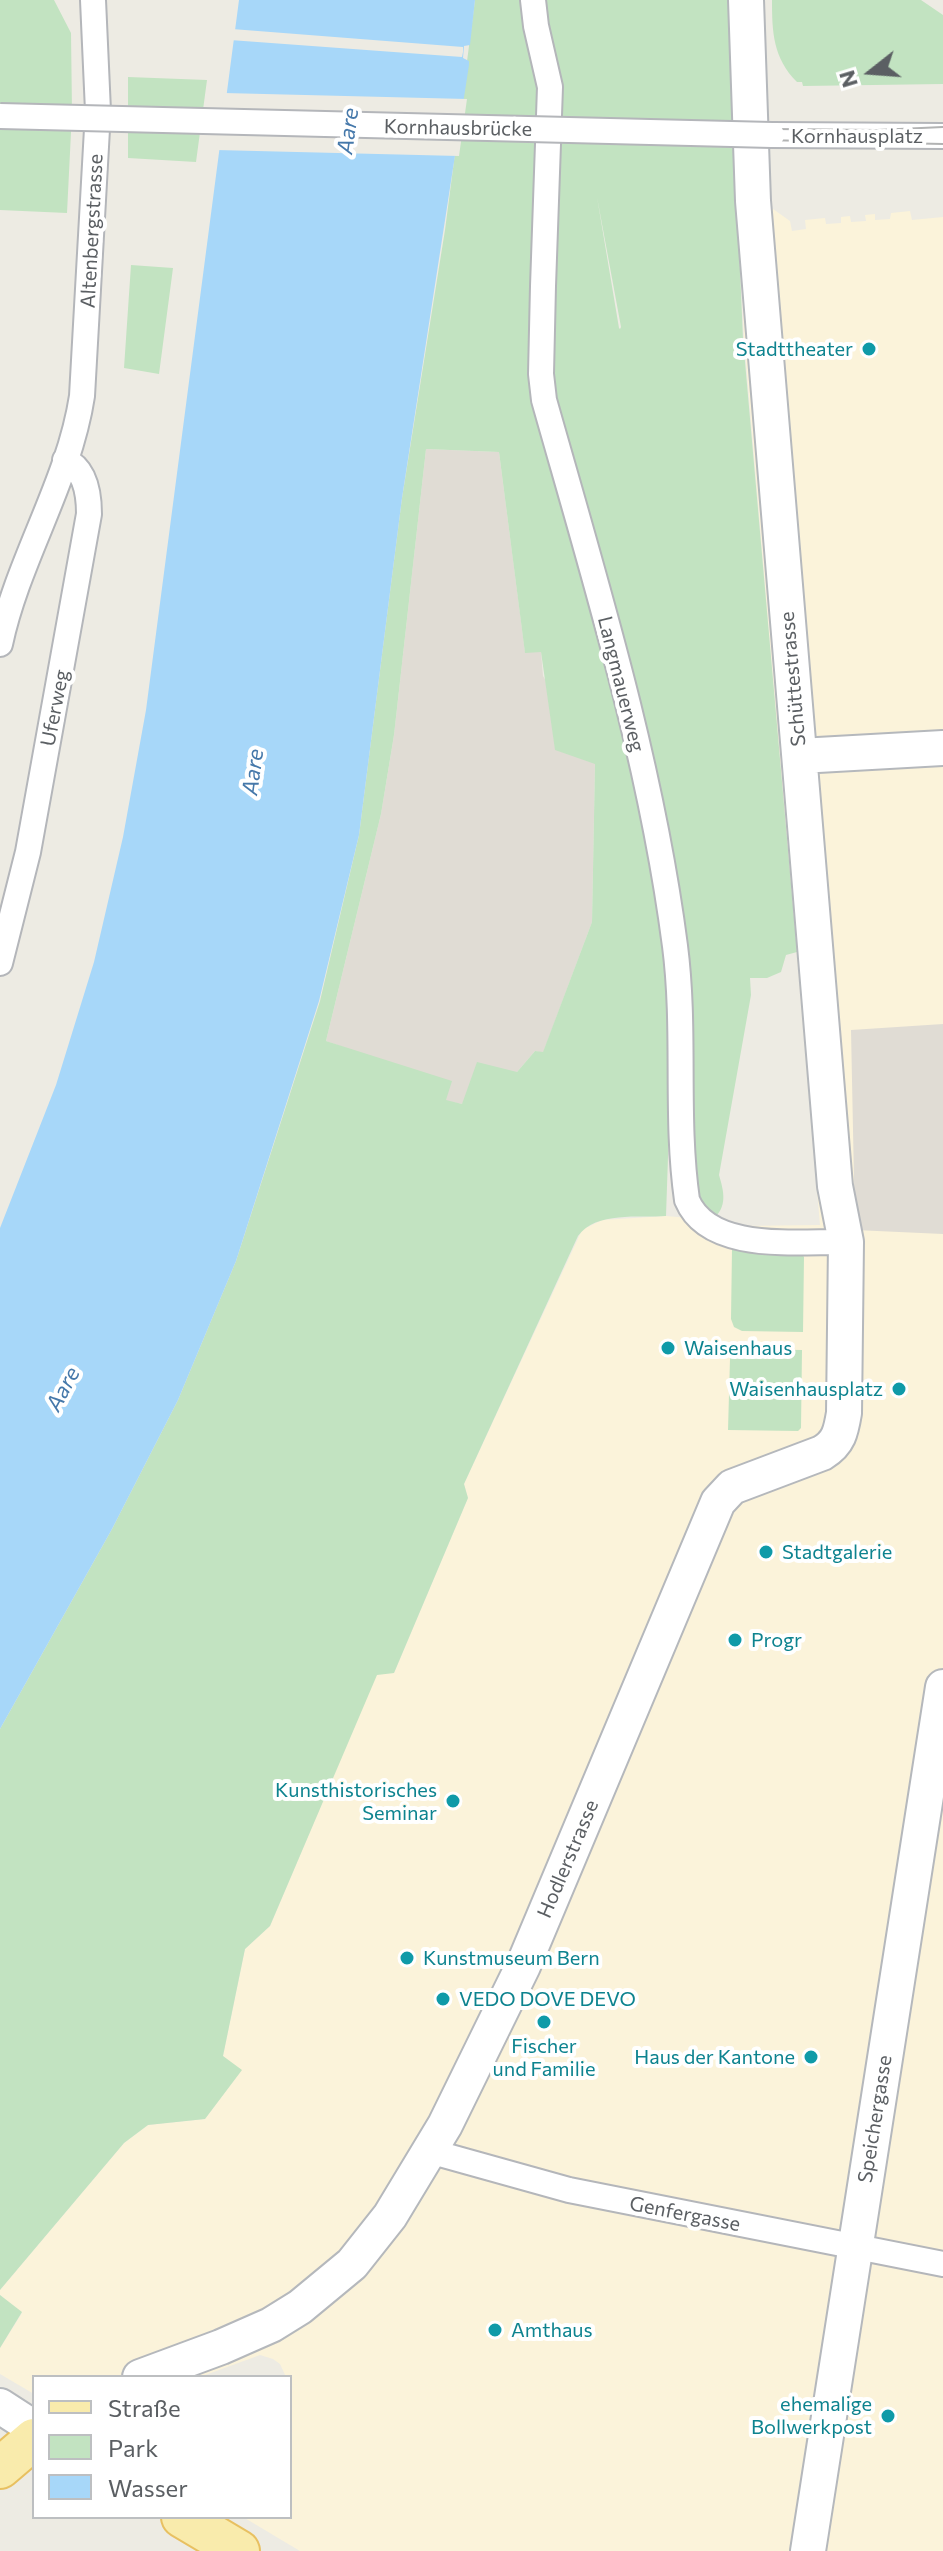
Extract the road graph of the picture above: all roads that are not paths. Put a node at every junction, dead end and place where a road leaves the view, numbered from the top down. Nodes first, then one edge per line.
1 (93, 0) edge
2 (533, 0) edge
3 (746, 0) edge
4 (0, 116) edge
5 (772, 135) joint
6 (943, 136) edge
7 (65, 460) junction
8 (0, 644) edge
9 (943, 748) edge
10 (800, 756) junction
11 (0, 963) edge
12 (846, 1242) junction
13 (844, 1357) joint
14 (943, 1687) edge
15 (429, 2151) junction
16 (855, 2246) junction
17 (943, 2264) edge
18 (145, 2375) edge
19 (0, 2406) edge
20 (32, 2427) edge
21 (32, 2441) edge
22 (0, 2468) edge
23 (185, 2519) edge
24 (239, 2551) edge
25 (808, 2551) edge

1 - 7 street, Altenbergstrasse
2 - 12 street, Langmauerweg
3 - 10 street, Schüttestrasse
4 - 5 street, Kornhausbrücke, bridge
5 - 6 street, Kornhausplatz
7 - 8 street, Altenbergstrasse
7 - 11 street, Uferweg
9 - 10 street
10 - 12 street, Schüttestrasse
12 - 13 street, Schüttestrasse
13 - 15 street, Hodlerstrasse
14 - 16 street, Speichergasse
15 - 16 street, Genfergasse
15 - 18 street, Hodlerstrasse
16 - 17 street, Genfergasse
16 - 25 street, Speichergasse
19 - 20 street
21 - 22 main road
23 - 24 main road

